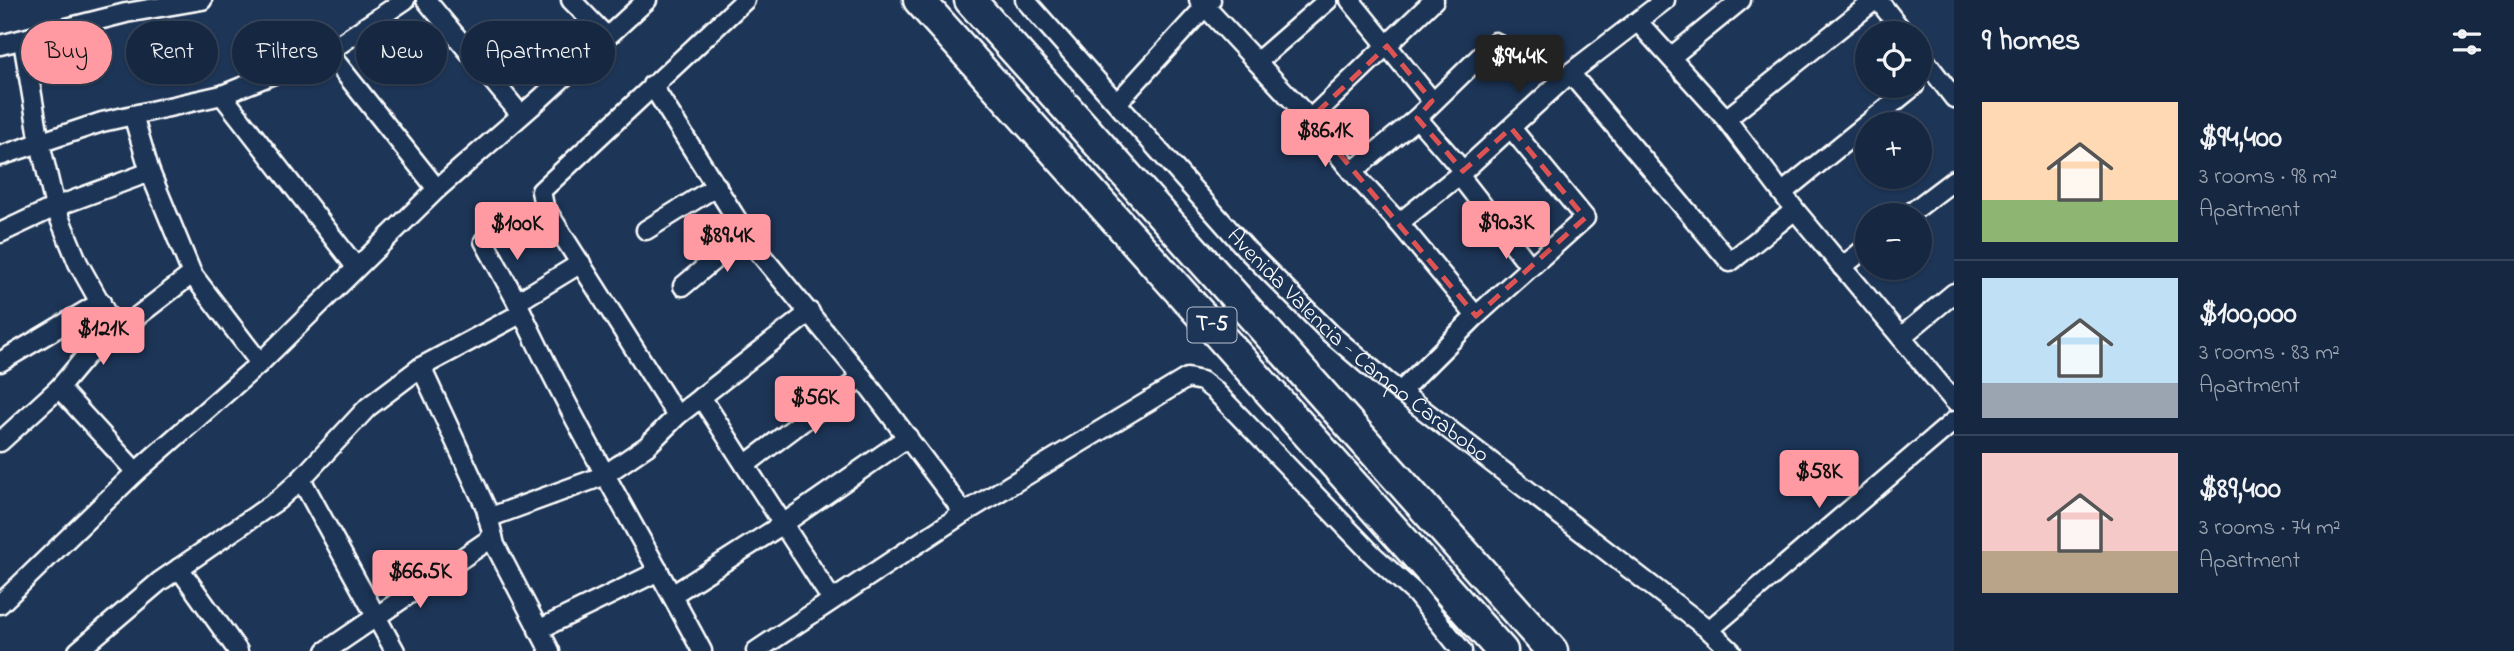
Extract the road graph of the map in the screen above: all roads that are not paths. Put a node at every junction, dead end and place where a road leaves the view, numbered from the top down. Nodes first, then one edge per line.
1 (202, 0) edge
2 (405, 0) edge
3 (426, 0) edge
4 (571, 0) edge
5 (647, 0) edge
6 (745, 0) edge
7 (919, 0) edge
8 (970, 0) edge
9 (1025, 0) edge
10 (1328, 0) edge
11 (1350, 0) edge
12 (1434, 0) edge
13 (1665, 0) edge
14 (1741, 0) edge
15 (1877, 0) edge
16 (1205, 2) edge
17 (97, 21) edge
18 (591, 21) edge
19 (1894, 21) edge
20 (1638, 22) junction
21 (615, 30) edge
22 (21, 41) edge
23 (1495, 42) dead end
24 (342, 43) edge
25 (0, 45) edge
26 (1387, 46) junction
27 (1671, 57) junction
28 (1257, 62) junction
29 (342, 70) edge
30 (1570, 73) junction
31 (1937, 77) edge
32 (30, 84) edge
33 (249, 84) edge
34 (555, 84) edge
35 (652, 85) junction
36 (222, 95) junction
37 (1899, 98) edge
38 (1954, 98) edge
39 (1432, 100) junction
40 (1117, 103) junction
41 (133, 115) junction
42 (521, 115) junction
43 (1417, 117) junction
44 (1310, 119) junction
45 (1726, 119) junction
46 (1511, 128) junction
47 (40, 143) junction
48 (0, 156) edge
49 (150, 172) junction
50 (1352, 172) junction
51 (1461, 173) junction
52 (1954, 180) edge
53 (717, 186) junction
54 (437, 189) junction
55 (1782, 193) junction
56 (1924, 203) edge
57 (55, 207) junction
58 (1795, 210) junction
59 (1399, 223) junction
60 (646, 230) dead end
61 (0, 233) edge
62 (746, 233) junction
63 (484, 241) dead end
64 (1855, 257) edge
65 (581, 263) junction
66 (1530, 265) junction
67 (356, 267) junction
68 (1842, 267) junction
69 (192, 274) junction
70 (683, 286) dead end
71 (1954, 293) edge
72 (101, 302) junction
73 (519, 308) junction
74 (810, 312) junction
75 (1476, 316) junction
76 (116, 331) junction
77 (1900, 337) junction
78 (0, 362) edge
79 (260, 363) junction
80 (421, 367) junction
81 (862, 377) junction
82 (59, 388) junction
83 (1400, 392) junction
84 (701, 397) junction
85 (1954, 401) edge
86 (677, 416) junction
87 (1954, 421) edge
88 (908, 437) junction
89 (0, 442) edge
90 (745, 465) junction
91 (136, 472) junction
92 (604, 476) junction
93 (301, 479) junction
94 (964, 513) junction
95 (488, 518) junction
96 (783, 524) junction
97 (493, 537) junction
98 (1401, 538) junction
99 (1374, 556) junction
100 (179, 568) junction
101 (659, 571) junction
102 (672, 595) junction
103 (832, 600) junction
104 (0, 604) edge
105 (377, 616) junction
106 (538, 630) junction
107 (1709, 630) junction
108 (86, 648) edge
109 (238, 651) edge
110 (326, 651) edge
111 (395, 651) edge
112 (550, 651) edge
113 (702, 651) edge
114 (755, 651) edge
115 (1462, 651) edge
116 (1502, 651) edge
117 (1552, 651) edge
118 (1731, 651) edge

1 - 17 street
2 - 24 street
3 - 42 street
4 - 18 street
5 - 21 street
6 - 35 street
7 - 98 highway, T-5
8 - 117 highway, Avenida Valencia - Campo Carabobo / T-5
9 - 40 street, Avenida Valencia - Campo Carabobo
10 - 28 street
11 - 26 street
12 - 26 street
13 - 20 street
14 - 27 street
15 - 19 street
15 - 45 street
16 - 28 street
16 - 40 street
20 - 27 street
20 - 30 street
22 - 25 street
23 - 39 street
26 - 39 street
26 - 44 street
27 - 45 street
28 - 44 street
29 - 54 street
30 - 46 street
30 - 58 street
31 - 38 street
32 - 47 street
33 - 36 street
34 - 42 street
35 - 53 street
35 - 65 street
36 - 41 street
36 - 67 street
37 - 55 street
39 - 43 street
40 - 83 street, Avenida Valencia - Campo Carabobo
41 - 47 street
41 - 49 street
42 - 54 street
43 - 50 street
43 - 51 street
44 - 50 street
45 - 55 street
46 - 51 street
46 - 66 street
47 - 48 street
47 - 57 street
49 - 57 street
49 - 69 street
50 - 59 street
51 - 59 street
51 - 66 street
52 - 56 street
53 - 60 street
53 - 62 street
54 - 67 street
55 - 58 street
57 - 61 street
57 - 72 street
58 - 68 street
59 - 75 street
62 - 70 street
62 - 74 street
63 - 73 street
64 - 68 street
65 - 73 street
65 - 86 street
66 - 75 street
67 - 79 street
68 - 77 street
69 - 76 street
69 - 79 street
71 - 77 street
72 - 76 street
72 - 78 street
73 - 80 street
73 - 92 street
74 - 81 street
74 - 84 street
75 - 83 street
76 - 82 street
77 - 85 street
79 - 91 street
80 - 93 street
80 - 95 street
81 - 88 street
81 - 90 street
82 - 89 street
82 - 91 street
83 - 107 street, Avenida Valencia - Campo Carabobo
84 - 86 street
84 - 90 street
86 - 92 street
87 - 107 street
88 - 94 street
88 - 96 street
90 - 96 street
91 - 104 street
92 - 95 street
92 - 101 street
93 - 100 street
93 - 105 street
94 - 99 street
94 - 103 street
95 - 97 street
96 - 102 street
96 - 103 street
97 - 105 street
97 - 106 street
98 - 99 street
98 - 116 highway, T-5
99 - 115 street
100 - 108 street
100 - 109 street
101 - 102 street
101 - 106 street
102 - 113 street
103 - 114 street
105 - 110 street
105 - 111 street
106 - 112 street
107 - 118 street, Avenida Valencia - Campo Carabobo

